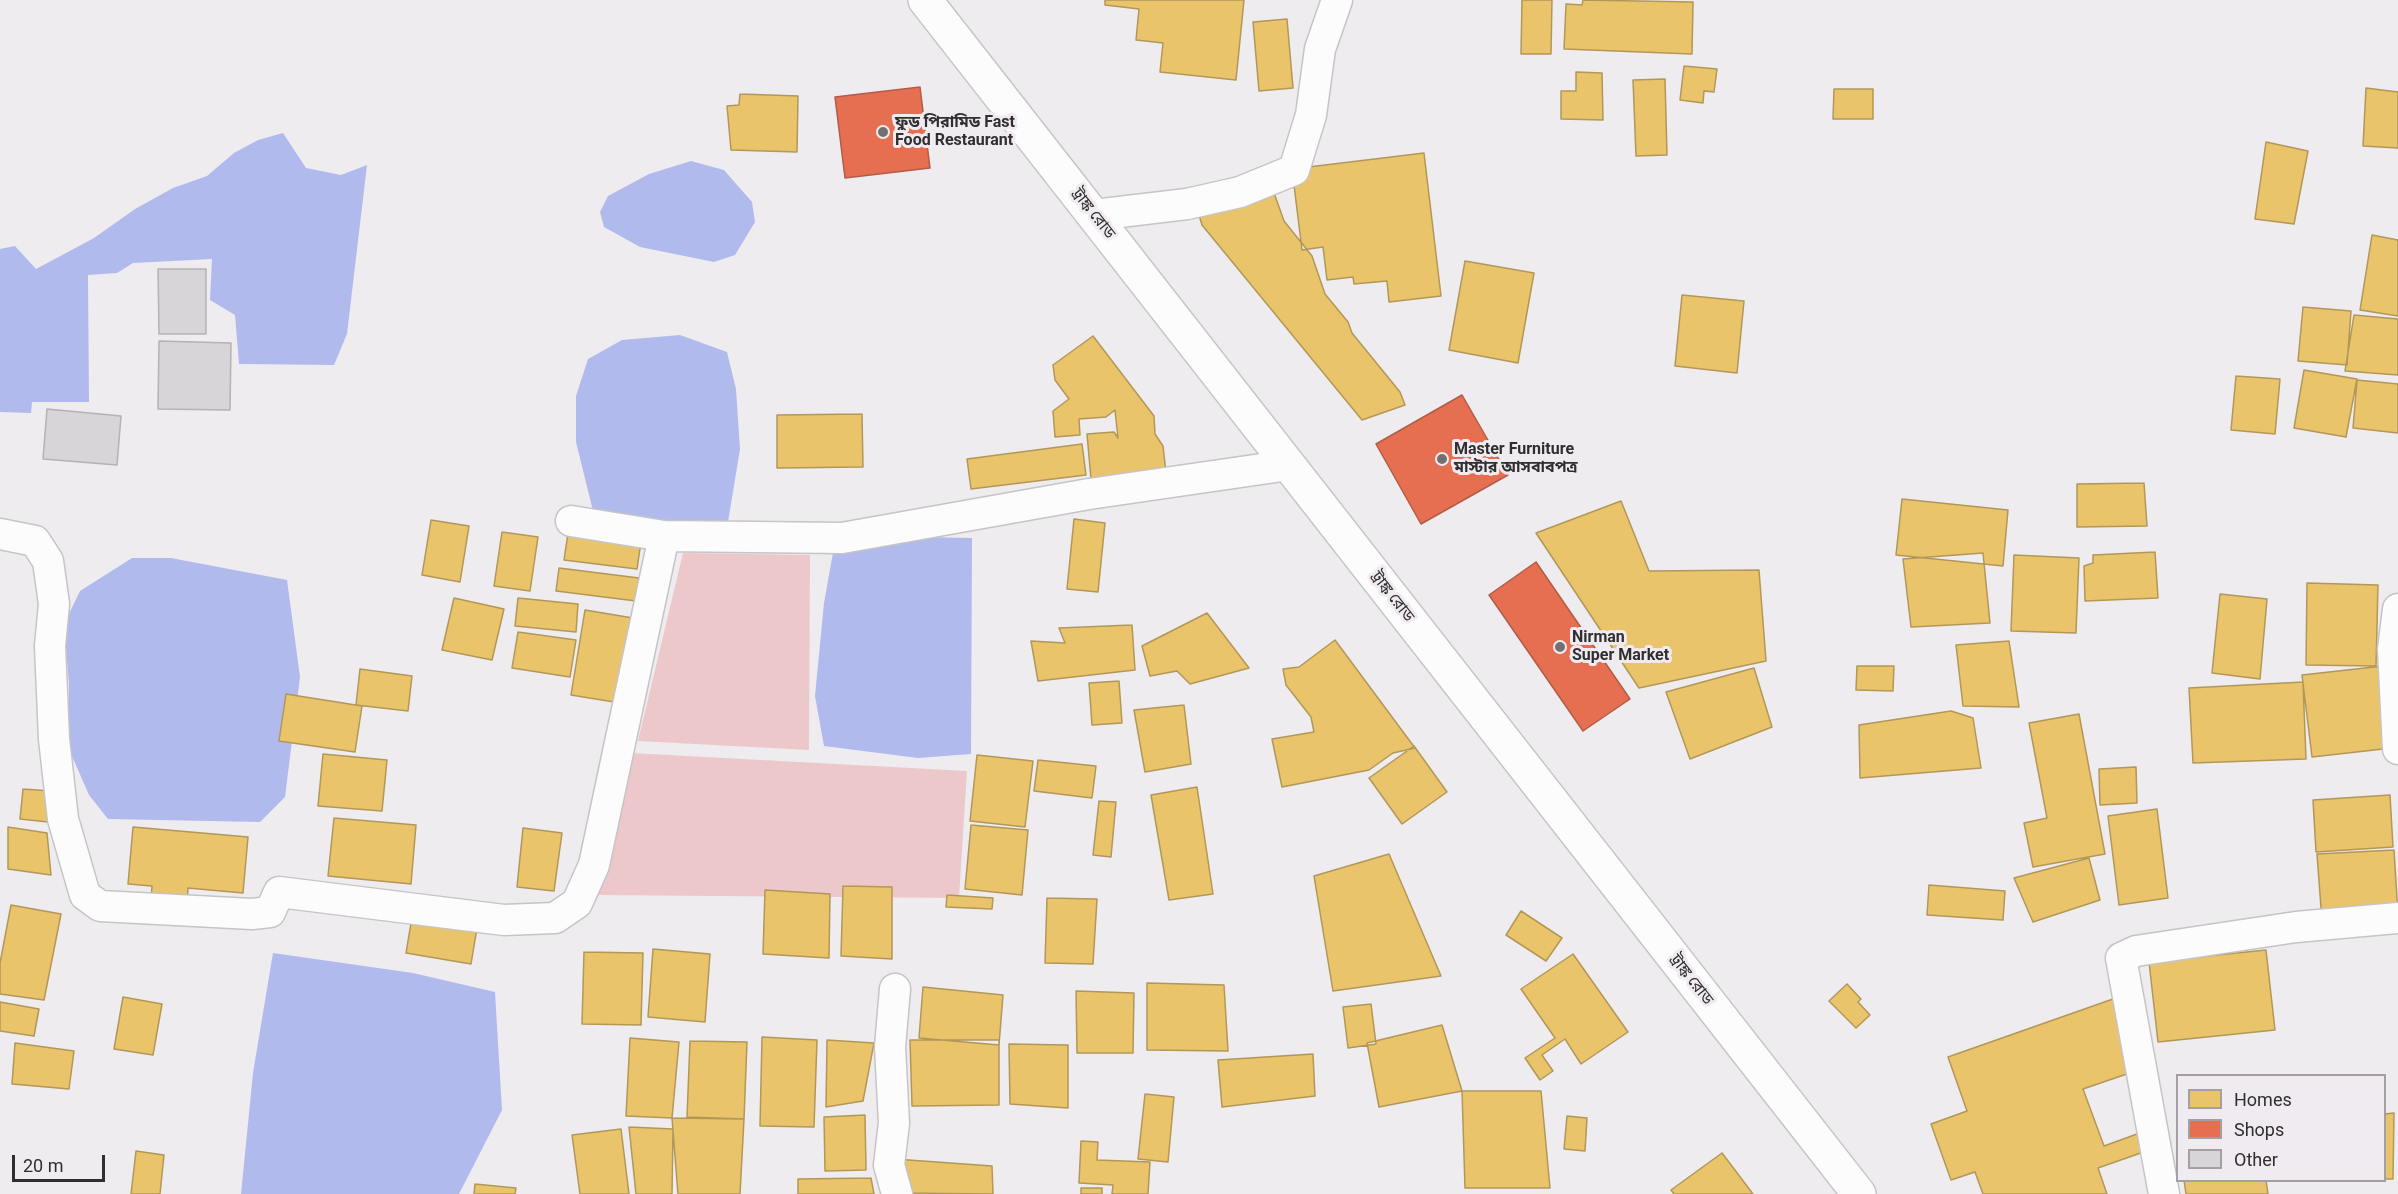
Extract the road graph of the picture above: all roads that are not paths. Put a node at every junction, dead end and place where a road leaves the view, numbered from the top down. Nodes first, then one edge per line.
1 (925, 0) edge
2 (1337, 0) edge
3 (1094, 215) junction
4 (1289, 465) junction
5 (571, 521) dead end
6 (0, 534) edge
7 (664, 536) junction
8 (2398, 609) edge
9 (2398, 749) edge
10 (2398, 918) edge
11 (895, 989) dead end
12 (897, 1194) edge
13 (1859, 1194) edge
14 (2164, 1194) edge

1 - 3 main road, ট্রাঙ্ক রোড
2 - 3 street
3 - 4 main road, ট্রাঙ্ক রোড
4 - 7 street
4 - 13 main road, ট্রাঙ্ক রোড
5 - 7 street
6 - 7 street
8 - 9 street
10 - 14 street
11 - 12 street

